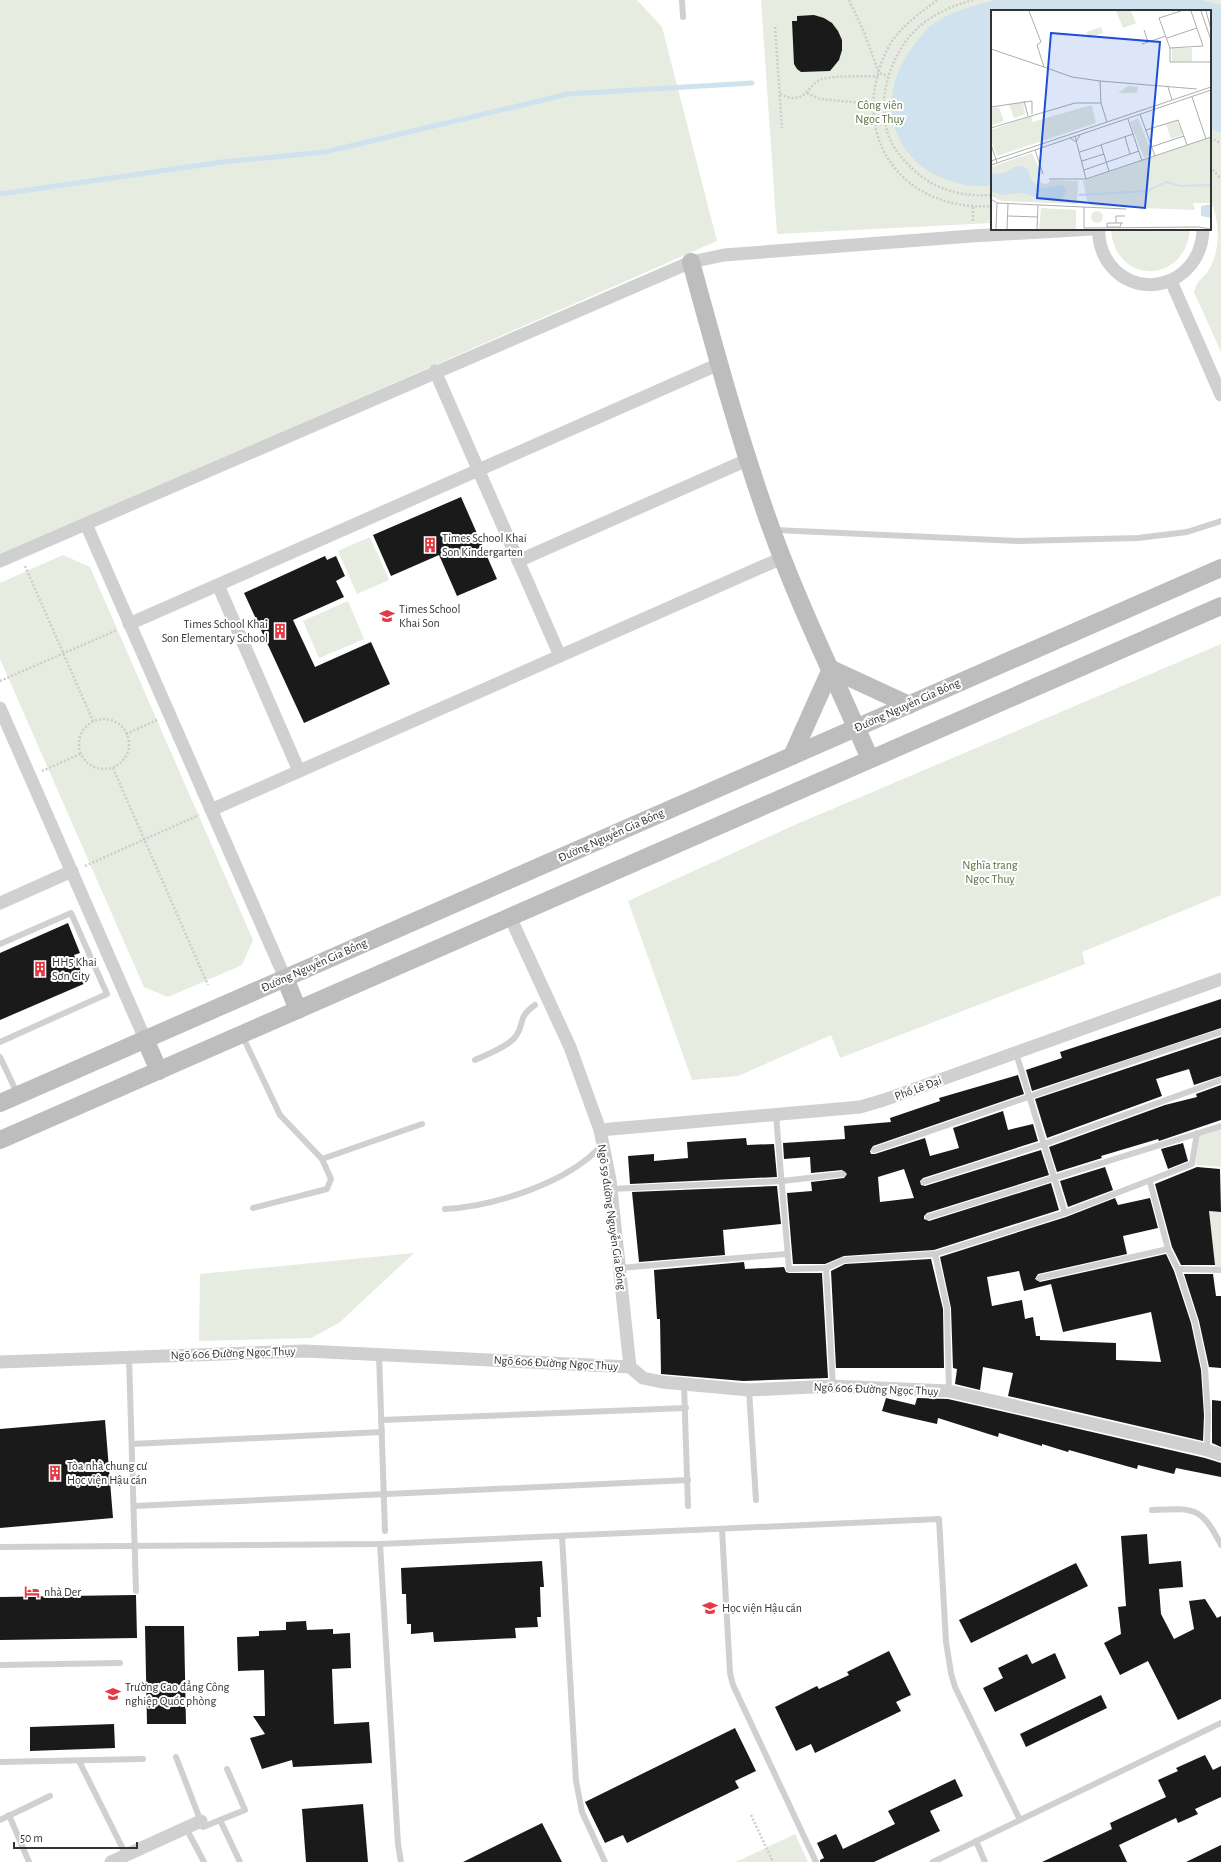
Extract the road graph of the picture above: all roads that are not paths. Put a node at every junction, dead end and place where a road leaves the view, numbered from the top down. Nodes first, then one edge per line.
1 (682, 0) edge
2 (683, 17) dead end
3 (1076, 230) edge
4 (1099, 230) edge
5 (1203, 230) edge
6 (691, 262) junction
7 (1171, 281) junction
8 (719, 364) junction
9 (435, 371) junction
10 (1221, 395) edge
11 (747, 460) junction
12 (478, 470) junction
13 (1221, 522) edge
14 (86, 524) junction
15 (772, 530) junction
16 (782, 558) junction
17 (0, 561) edge
18 (518, 561) junction
19 (1221, 568) edge
20 (218, 585) junction
21 (1221, 606) edge
22 (130, 624) junction
23 (560, 656) junction
24 (831, 669) junction
25 (909, 705) junction
26 (0, 708) edge
27 (856, 728) junction
28 (792, 756) junction
29 (870, 759) junction
30 (299, 771) junction
31 (211, 810) junction
32 (72, 871) junction
33 (0, 903) edge
34 (510, 917) junction
35 (0, 944) edge
36 (285, 978) junction
37 (1221, 979) edge
38 (535, 1005) dead end
39 (298, 1010) junction
40 (1221, 1032) edge
41 (242, 1034) junction
42 (145, 1039) junction
43 (0, 1042) edge
44 (1016, 1053) junction
45 (0, 1057) edge
46 (475, 1060) dead end
47 (159, 1071) junction
48 (1221, 1080) edge
49 (18, 1095) junction
50 (1030, 1097) junction
51 (0, 1102) edge
52 (776, 1115) junction
53 (422, 1124) dead end
54 (1221, 1126) edge
55 (600, 1130) junction
56 (1197, 1133) junction
57 (0, 1140) edge
58 (603, 1144) junction
59 (1044, 1144) junction
60 (874, 1150) dead end
61 (322, 1159) junction
62 (843, 1174) dead end
63 (1054, 1179) junction
64 (782, 1181) junction
65 (924, 1182) dead end
66 (1150, 1182) junction
67 (611, 1189) junction
68 (253, 1208) dead end
69 (445, 1209) dead end
70 (1065, 1213) junction
71 (928, 1217) dead end
72 (1168, 1248) junction
73 (786, 1254) junction
74 (935, 1254) junction
75 (620, 1268) junction
76 (826, 1268) junction
77 (1178, 1269) junction
78 (1221, 1270) edge
79 (1039, 1278) dead end
80 (379, 1354) junction
81 (129, 1357) junction
82 (0, 1362) edge
83 (630, 1367) junction
84 (684, 1385) junction
85 (833, 1386) junction
86 (749, 1390) junction
87 (949, 1391) junction
88 (686, 1408) junction
89 (381, 1420) junction
90 (382, 1432) junction
91 (132, 1444) junction
92 (1207, 1450) junction
93 (1221, 1455) edge
94 (688, 1480) junction
95 (384, 1493) junction
96 (756, 1500) dead end
97 (134, 1506) junction
98 (688, 1506) dead end
99 (1152, 1510) dead end
100 (722, 1529) junction
101 (385, 1531) dead end
102 (562, 1536) junction
103 (380, 1544) junction
104 (1221, 1545) edge
105 (0, 1547) edge
106 (135, 1547) junction
107 (136, 1591) dead end
108 (120, 1663) dead end
109 (0, 1664) edge
110 (1221, 1723) edge
111 (176, 1757) dead end
112 (143, 1759) dead end
113 (79, 1761) junction
114 (0, 1762) edge
115 (227, 1769) dead end
116 (50, 1796) dead end
117 (9, 1816) junction
118 (0, 1820) edge
119 (220, 1820) junction
120 (1020, 1820) junction
121 (201, 1821) junction
122 (186, 1827) junction
123 (976, 1842) junction
124 (128, 1858) edge
125 (29, 1862) edge
126 (110, 1862) edge
127 (204, 1862) edge
128 (240, 1862) edge
129 (401, 1862) edge
130 (605, 1862) edge
131 (816, 1862) edge
132 (933, 1862) edge
133 (986, 1862) edge

1 - 2 lane
3 - 6 street
4 - 7 street
5 - 7 street
6 - 8 main road
6 - 9 street
7 - 10 street
8 - 11 main road
8 - 12 street
9 - 12 street
9 - 14 street
11 - 15 main road
11 - 18 street
12 - 18 street
12 - 20 street
13 - 15 lane
14 - 17 street
14 - 22 street
15 - 16 main road
16 - 23 street
16 - 24 main road
18 - 23 street
19 - 25 main road, Đường Nguyễn Gia Bồng
20 - 22 street
20 - 30 street
21 - 29 main road
22 - 31 street
23 - 30 street
24 - 25 main road
24 - 27 main road
24 - 28 main road
25 - 27 main road, Đường Nguyễn Gia Bồng
26 - 32 street
27 - 28 main road, Đường Nguyễn Gia Bồng
27 - 29 main road
28 - 36 main road, Đường Nguyễn Gia Bồng
29 - 34 main road
30 - 31 street
31 - 36 street
32 - 33 street
32 - 42 street
34 - 39 main road
34 - 55 street, Ngõ 59 đường Nguyễn Gia Bồng
35 - 43 lane
36 - 39 main road
36 - 42 main road, Đường Nguyễn Gia Bồng
37 - 44 street, Phố Lê Đại
38 - 46 lane
39 - 41 main road
40 - 50 lane
41 - 47 main road
41 - 61 lane
42 - 47 main road
42 - 49 main road, Đường Nguyễn Gia Bồng
44 - 50 lane
44 - 52 street, Phố Lê Đại
45 - 49 lane
47 - 57 main road
48 - 59 lane
49 - 51 main road, Đường Nguyễn Gia Bồng
50 - 59 lane
50 - 60 lane
52 - 55 street, Phố Lê Đại
52 - 64 lane
53 - 61 lane
54 - 56 lane
55 - 58 street, Ngõ 59 đường Nguyễn Gia Bồng
56 - 63 lane
56 - 66 lane
58 - 67 street, Ngõ 59 đường Nguyễn Gia Bồng
58 - 69 lane
59 - 63 lane
59 - 65 lane
61 - 68 lane
62 - 64 lane
63 - 70 lane
63 - 71 lane
64 - 67 lane
64 - 73 lane
66 - 70 lane
66 - 72 lane
67 - 75 street, Ngõ 59 đường Nguyễn Gia Bồng
70 - 74 lane
72 - 77 lane
72 - 79 lane
73 - 75 lane
73 - 76 lane
74 - 76 lane
74 - 87 lane
75 - 83 street, Ngõ 59 đường Nguyễn Gia Bồng
76 - 85 lane
77 - 78 lane
77 - 92 lane
80 - 81 street, Ngõ 606 Đường Ngọc Thụy
80 - 83 street, Ngõ 606 Đường Ngọc Thụy
80 - 89 lane
81 - 82 street, Ngõ 606 Đường Ngọc Thụy
81 - 91 lane
83 - 84 street, Ngõ 606 Đường Ngọc Thụy
84 - 86 street, Ngõ 606 Đường Ngọc Thụy
84 - 88 lane
85 - 86 street, Ngõ 606 Đường Ngọc Thụy
85 - 87 street, Ngõ 606 Đường Ngọc Thụy
86 - 96 lane
87 - 92 street, Ngõ 606 Đường Ngọc Thụy
88 - 89 lane
88 - 94 lane
89 - 90 lane
90 - 91 lane
90 - 95 lane
91 - 97 lane
92 - 93 street, Ngõ 606 Đường Ngọc Thụy
94 - 95 lane
94 - 98 lane
95 - 97 lane
95 - 101 lane
97 - 106 lane
99 - 104 lane
100 - 102 lane
100 - 120 lane
100 - 131 lane
102 - 103 lane
102 - 130 lane
103 - 106 lane
103 - 129 lane
105 - 106 lane
106 - 107 lane
108 - 109 lane
110 - 120 lane
111 - 121 lane
112 - 113 lane
113 - 114 lane
113 - 124 lane
115 - 119 lane
116 - 117 lane
117 - 118 lane
117 - 125 lane
119 - 121 lane
119 - 128 lane
120 - 123 lane
121 - 122 street
122 - 124 street
122 - 127 lane
123 - 132 lane
123 - 133 lane
124 - 126 street

